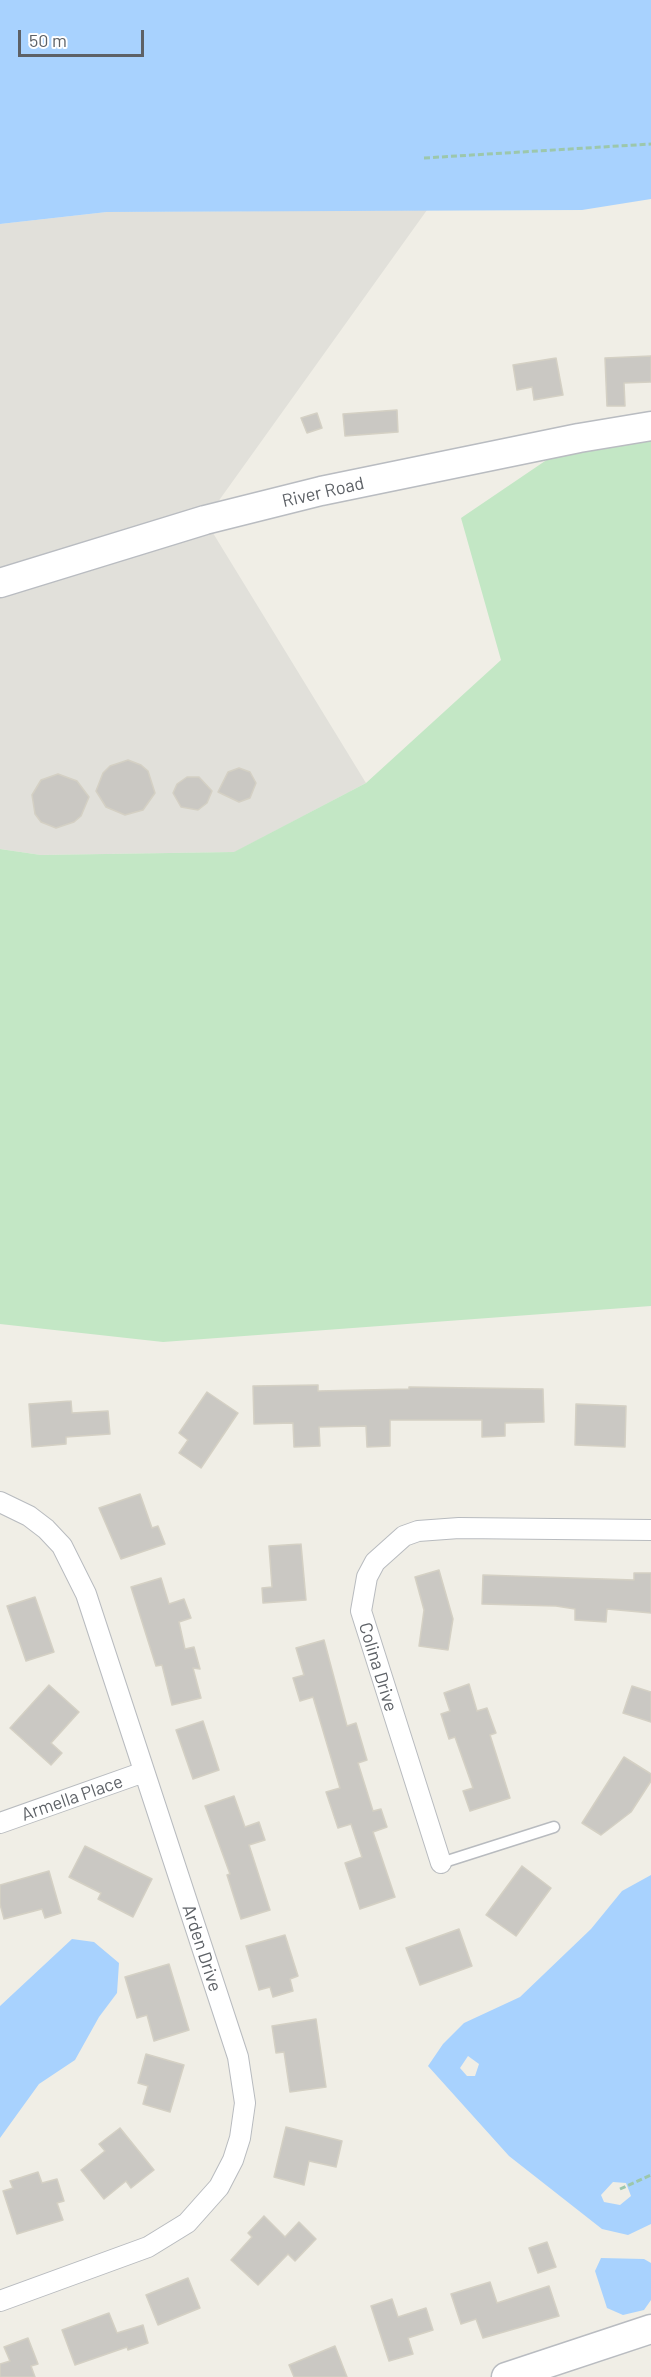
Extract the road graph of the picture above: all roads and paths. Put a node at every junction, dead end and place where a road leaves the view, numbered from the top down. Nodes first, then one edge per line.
1 (651, 144) edge
2 (424, 158) dead end
3 (651, 426) edge
4 (0, 583) edge
5 (0, 1502) edge
6 (651, 1530) edge
7 (144, 1772) junction
8 (0, 1823) edge
9 (554, 1827) dead end
10 (441, 1863) joint
11 (651, 2175) edge
12 (620, 2189) dead end
13 (0, 2301) edge
14 (651, 2329) edge
15 (506, 2377) edge

1 - 2 path
3 - 4 main road, River Road
5 - 7 street, Arden Drive
6 - 10 street, Colina Drive
7 - 8 street, Armella Place
7 - 13 street, Arden Drive
9 - 10 lane, Colina Drive
11 - 12 path
14 - 15 main road

